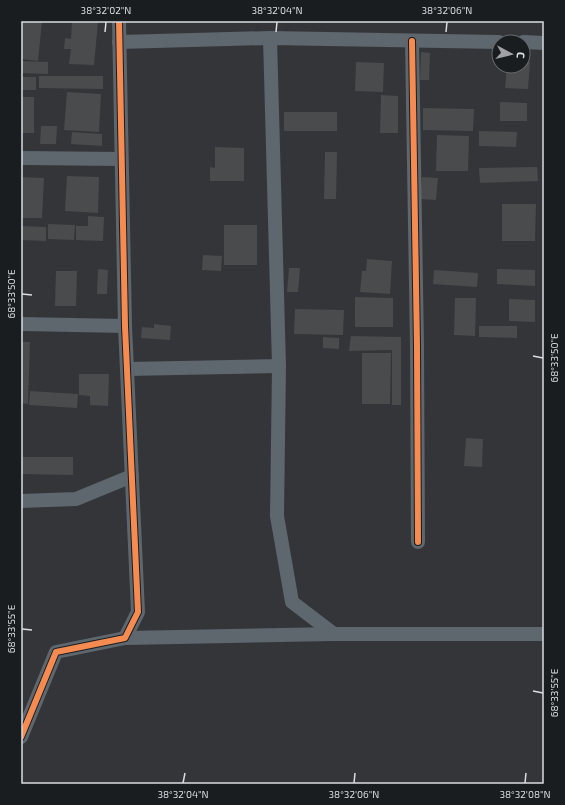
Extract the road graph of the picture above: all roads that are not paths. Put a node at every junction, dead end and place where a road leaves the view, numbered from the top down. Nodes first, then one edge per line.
1 (119, 21) edge
2 (270, 38) junction
3 (412, 41) junction
4 (119, 42) junction
5 (491, 42) edge
6 (531, 42) edge
7 (544, 43) edge
8 (21, 158) edge
9 (121, 159) junction
10 (21, 324) edge
11 (125, 326) junction
12 (279, 366) junction
13 (127, 370) junction
14 (132, 476) junction
15 (21, 501) edge
16 (418, 542) dead end
17 (334, 634) junction
18 (544, 634) edge
19 (124, 638) junction
20 (21, 737) edge

1 - 4 street
2 - 3 street
2 - 4 street
2 - 12 street
3 - 5 street
3 - 16 street
4 - 9 street
6 - 7 street
8 - 9 street
9 - 11 street
10 - 11 street
11 - 13 street
12 - 13 street
12 - 17 street
13 - 14 street
14 - 15 street
14 - 19 street
17 - 18 street
17 - 19 street
19 - 20 street

